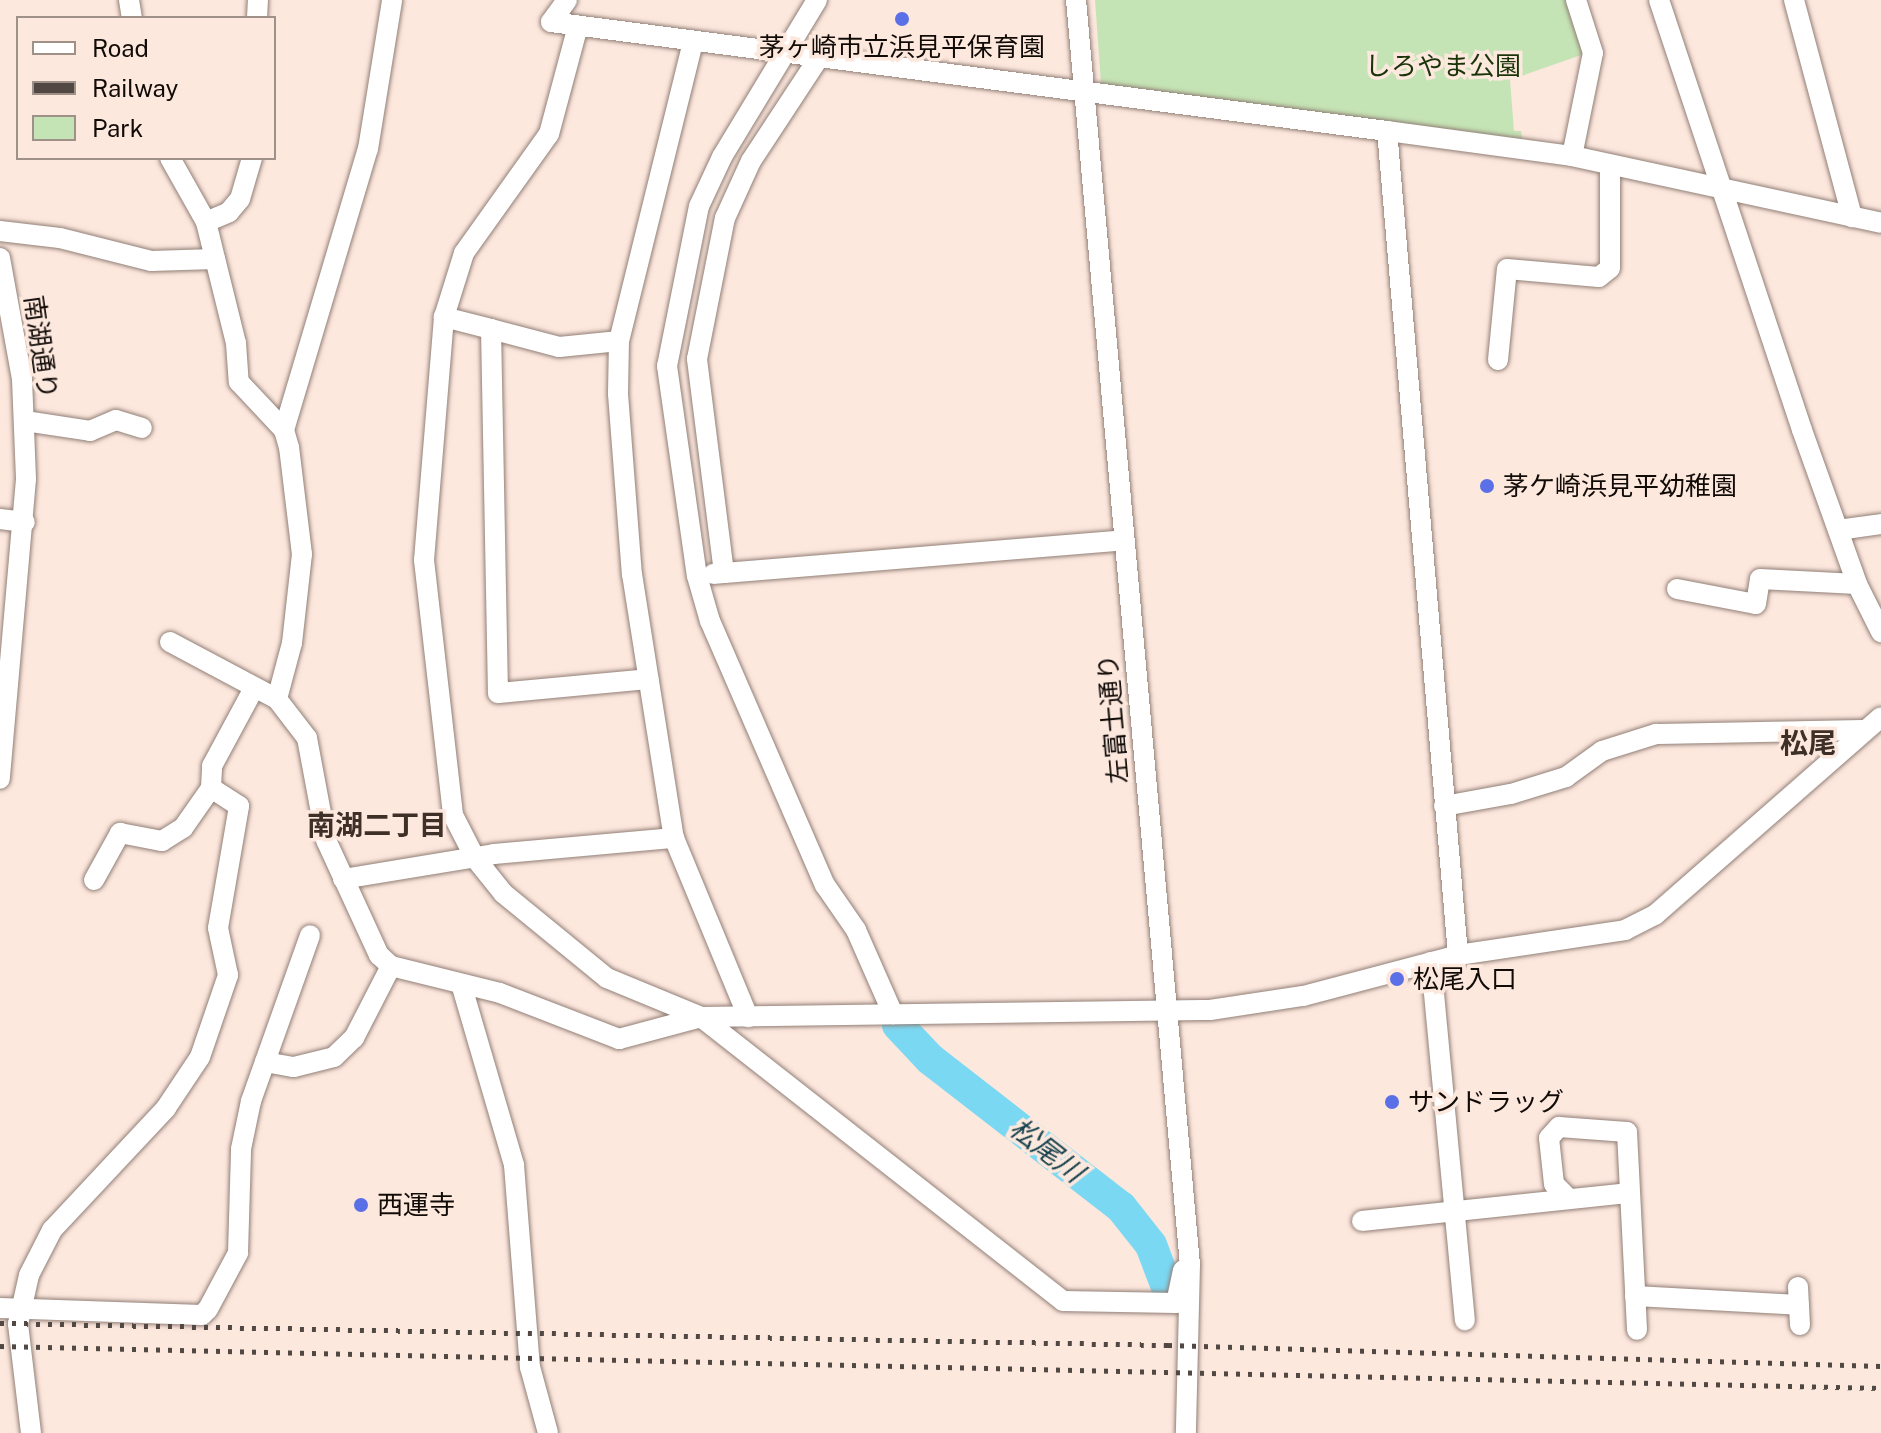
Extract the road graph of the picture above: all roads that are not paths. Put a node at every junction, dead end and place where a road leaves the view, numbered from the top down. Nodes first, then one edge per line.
1 (392, 0) edge
2 (567, 0) edge
3 (817, 0) edge
4 (1076, 0) edge
5 (1576, 0) edge
6 (1659, 0) edge
7 (1794, 0) edge
8 (578, 26) junction
9 (693, 42) junction
10 (785, 54) junction
11 (818, 59) junction
12 (1084, 94) junction
13 (1387, 131) junction
14 (1572, 156) junction
15 (171, 160) edge
16 (251, 160) edge
17 (1610, 166) junction
18 (1722, 192) junction
19 (1852, 217) junction
20 (206, 222) junction
21 (1881, 223) edge
22 (0, 231) edge
23 (0, 258) edge
24 (215, 259) junction
25 (444, 317) junction
26 (491, 329) junction
27 (619, 341) junction
28 (1498, 360) dead end
29 (25, 421) junction
30 (142, 428) dead end
31 (284, 430) junction
32 (0, 519) edge
33 (25, 522) junction
34 (1881, 524) edge
35 (1838, 530) junction
36 (1124, 540) junction
37 (724, 573) junction
38 (697, 576) junction
39 (1857, 584) junction
40 (1677, 589) dead end
41 (1881, 632) edge
42 (170, 642) dead end
43 (648, 679) junction
44 (254, 688) junction
45 (277, 699) junction
46 (1873, 723) edge
47 (0, 779) edge
48 (211, 788) junction
49 (1444, 806) junction
50 (674, 838) junction
51 (475, 858) junction
52 (343, 879) junction
53 (94, 880) dead end
54 (310, 935) dead end
55 (1458, 955) junction
56 (1431, 962) junction
57 (391, 966) junction
58 (462, 987) junction
59 (1165, 1013) junction
60 (893, 1014) junction
61 (701, 1017) junction
62 (748, 1017) junction
63 (265, 1062) junction
64 (1630, 1193) junction
65 (1569, 1199) junction
66 (1453, 1210) junction
67 (1362, 1221) dead end
68 (1190, 1264) junction
69 (1635, 1296) junction
70 (1799, 1306) dead end
71 (9, 1308) edge
72 (1465, 1320) dead end
73 (1637, 1330) dead end
74 (31, 1433) edge
75 (548, 1433) edge
76 (1186, 1433) edge

1 - 31 street
2 - 8 street
3 - 10 street
4 - 12 street, 左富士通り
5 - 14 street
6 - 18 street
7 - 19 street
8 - 9 street
8 - 25 street
9 - 10 street
9 - 27 street
10 - 11 street
10 - 38 street
11 - 12 street
11 - 37 street
12 - 13 street
12 - 36 street, 左富士通り
13 - 14 street
13 - 49 street
14 - 17 street
15 - 20 street
16 - 20 street
17 - 18 street
17 - 28 street
18 - 19 street
18 - 35 street
19 - 21 street
20 - 24 street
22 - 24 street
23 - 29 street, 南湖通り
24 - 31 street
25 - 26 street
25 - 51 street
26 - 27 street
26 - 43 street
27 - 43 street
29 - 30 street
29 - 33 street, 南湖通り
31 - 45 street
32 - 33 street
33 - 47 street, 南湖通り
34 - 35 street
35 - 39 street
36 - 37 street
36 - 59 street, 左富士通り
37 - 38 street
38 - 60 street
39 - 40 street
39 - 41 street
42 - 44 street
43 - 50 street
44 - 45 street
44 - 48 street
45 - 52 street
46 - 49 street
46 - 55 street
48 - 53 street
48 - 71 street
49 - 55 street
50 - 51 street
50 - 62 street
51 - 52 street
51 - 61 street
52 - 57 street
54 - 63 street
55 - 56 street
56 - 59 street
56 - 66 street
57 - 58 street
57 - 63 street
58 - 61 street
58 - 75 street
59 - 60 street
59 - 68 street, 左富士通り
60 - 62 street
61 - 62 street
61 - 68 street
63 - 71 street
64 - 65 street
64 - 65 street
64 - 69 street
65 - 66 street
66 - 67 street
66 - 72 street
68 - 76 street, 左富士通り
69 - 70 street
69 - 73 street
71 - 74 street

